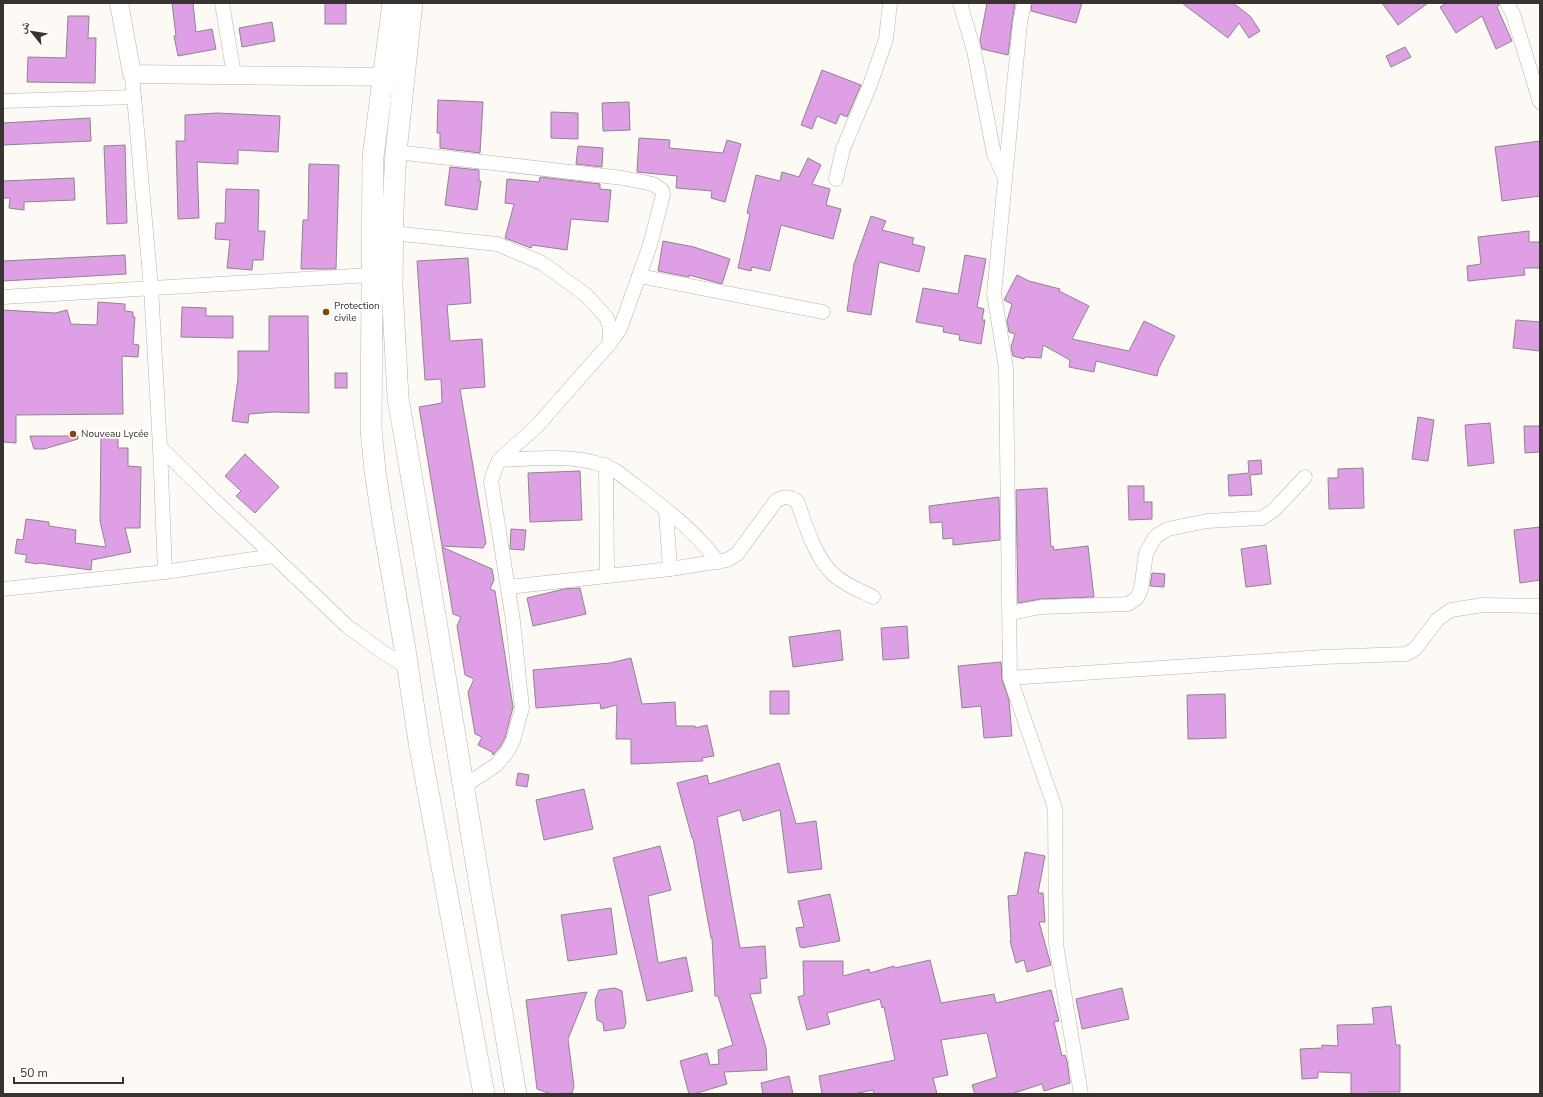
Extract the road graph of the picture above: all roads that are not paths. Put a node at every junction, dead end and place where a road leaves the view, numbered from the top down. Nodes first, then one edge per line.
1 (119, 3) edge
2 (222, 3) edge
3 (393, 3) edge
4 (412, 3) edge
5 (890, 3) edge
6 (960, 3) edge
7 (1024, 3) edge
8 (1507, 3) edge
9 (132, 74) junction
10 (234, 75) junction
11 (394, 77) junction
12 (134, 97) junction
13 (3, 101) edge
14 (1540, 102) edge
15 (396, 152) junction
16 (1005, 178) junction
17 (836, 179) dead end
18 (392, 233) junction
19 (371, 275) junction
20 (639, 276) junction
21 (151, 288) junction
22 (3, 297) edge
23 (823, 312) dead end
24 (610, 343) junction
25 (160, 447) junction
26 (499, 460) junction
27 (606, 466) junction
28 (1305, 477) dead end
29 (666, 511) junction
30 (273, 556) junction
31 (718, 562) junction
32 (670, 569) junction
33 (165, 572) junction
34 (607, 576) junction
35 (508, 587) junction
36 (3, 589) edge
37 (873, 597) dead end
38 (1540, 606) edge
39 (1010, 613) junction
40 (408, 668) junction
41 (1010, 678) junction
42 (463, 787) junction
43 (484, 1094) edge
44 (516, 1094) edge
45 (1081, 1094) edge

1 - 9 street
2 - 10 street
3 - 11 main road
4 - 11 main road
5 - 17 street
6 - 16 street
7 - 16 street
8 - 14 street
9 - 10 street
9 - 12 street
10 - 11 street
11 - 15 main road
11 - 19 main road
12 - 13 street
12 - 21 street
15 - 18 main road
15 - 20 street
16 - 39 street
18 - 24 street
18 - 42 main road
19 - 21 street
19 - 40 main road
20 - 23 street
20 - 24 street
21 - 22 street
21 - 25 street
24 - 26 street
25 - 30 street
25 - 33 street
26 - 27 street
26 - 35 street
27 - 29 street
27 - 34 street
28 - 39 street
29 - 31 street
29 - 32 street
30 - 33 street
30 - 40 street
31 - 32 street
31 - 37 street
32 - 34 street
33 - 36 street
34 - 35 street
35 - 42 street
38 - 41 street
39 - 41 street
40 - 43 main road
41 - 45 street
42 - 44 main road

